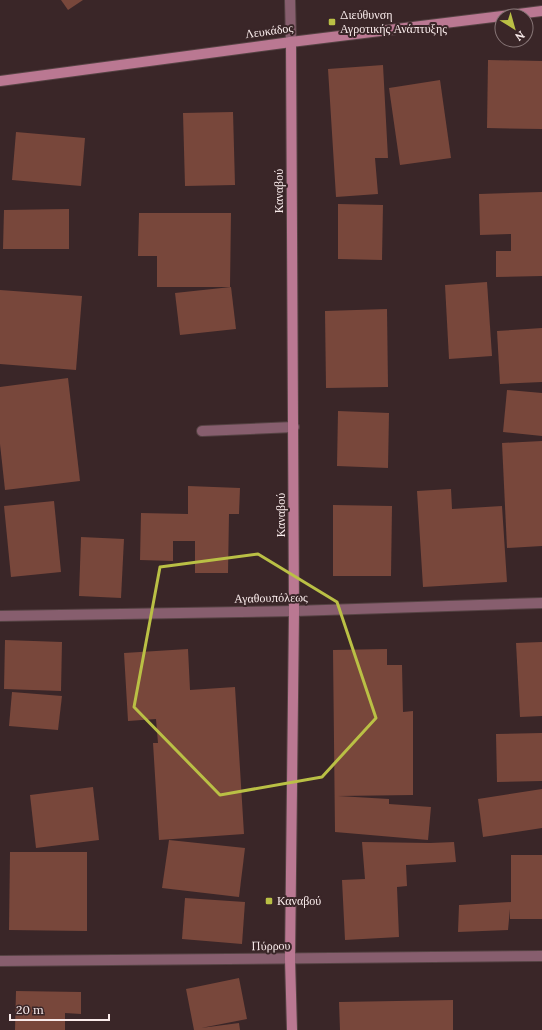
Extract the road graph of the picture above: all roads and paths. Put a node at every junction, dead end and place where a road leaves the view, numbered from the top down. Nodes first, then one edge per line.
1 (290, 0) edge
2 (542, 11) edge
3 (292, 42) junction
4 (0, 81) edge
5 (294, 427) junction
6 (202, 431) dead end
7 (542, 603) edge
8 (294, 611) junction
9 (0, 616) edge
10 (542, 956) edge
11 (290, 958) junction
12 (0, 961) edge
13 (292, 1030) edge

1 - 3 street, Καναβού
2 - 3 street, Λευκάδος
3 - 4 street, Λευκάδος
3 - 5 street, Καναβού
5 - 6 street
5 - 8 street, Καναβού
7 - 8 street, Αγαθουπόλεως
8 - 9 street, Αγαθουπόλεως
8 - 11 street, Καναβού
10 - 11 street, Πύρρου
11 - 12 street, Πύρρου
11 - 13 street, Καναβού

